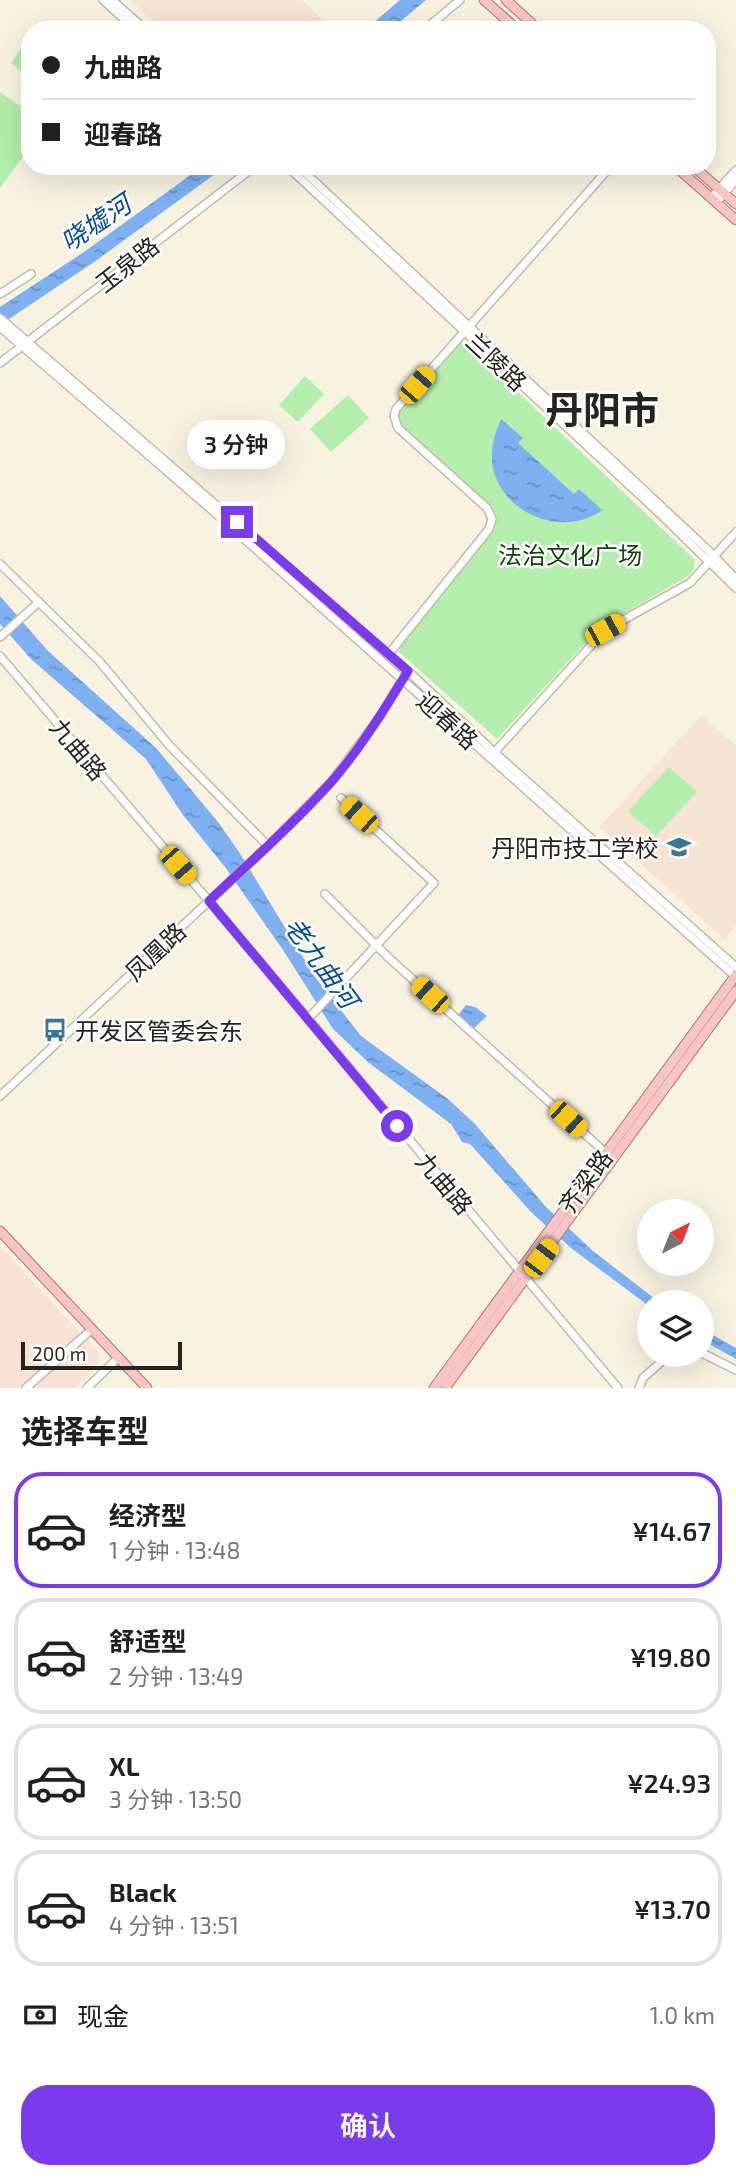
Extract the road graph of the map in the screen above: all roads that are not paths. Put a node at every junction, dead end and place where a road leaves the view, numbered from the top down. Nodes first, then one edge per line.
1 (103, 0) edge
2 (112, 0) edge
3 (460, 0) edge
4 (484, 0) edge
5 (506, 0) edge
6 (126, 21) edge
7 (136, 21) edge
8 (435, 21) edge
9 (508, 21) edge
10 (530, 21) edge
11 (736, 170) edge
12 (243, 175) edge
13 (297, 175) edge
14 (307, 175) edge
15 (603, 175) edge
16 (685, 175) edge
17 (703, 175) edge
18 (736, 180) edge
19 (722, 192) junction
20 (714, 200) junction
21 (736, 204) edge
22 (736, 220) edge
23 (31, 274) dead end
24 (0, 294) edge
25 (0, 318) edge
26 (4, 328) edge
27 (466, 328) junction
28 (24, 344) junction
29 (0, 362) edge
30 (736, 532) edge
31 (712, 559) junction
32 (0, 564) edge
33 (736, 579) edge
34 (736, 588) edge
35 (39, 602) junction
36 (1, 635) edge
37 (389, 654) junction
38 (0, 656) edge
39 (383, 661) junction
40 (408, 671) junction
41 (402, 679) junction
42 (491, 755) junction
43 (341, 797) dead end
44 (268, 846) junction
45 (325, 894) dead end
46 (209, 901) junction
47 (377, 945) junction
48 (736, 974) edge
49 (736, 992) edge
50 (308, 1019) junction
51 (0, 1096) edge
52 (643, 1110) junction
53 (606, 1153) junction
54 (564, 1218) junction
55 (0, 1231) edge
56 (523, 1274) junction
57 (92, 1329) junction
58 (118, 1358) junction
59 (714, 1359) edge
60 (655, 1367) edge
61 (736, 1370) edge
62 (26, 1388) edge
63 (87, 1388) edge
64 (147, 1388) edge
65 (434, 1388) edge
66 (446, 1388) edge
67 (618, 1388) edge
68 (639, 1388) edge

1 - 6 street
2 - 7 street
3 - 8 street
4 - 9 main road
5 - 10 main road
11 - 19 street
12 - 28 street, 玉泉路
13 - 27 street, 兰陵路
14 - 27 street, 兰陵路
15 - 27 street
16 - 20 main road
17 - 19 main road
18 - 19 street
19 - 20 street
19 - 21 main road
20 - 22 main road
23 - 24 street
25 - 26 street, 迎春路
26 - 28 street, 迎春路
27 - 31 street, 兰陵路
27 - 37 street
28 - 29 street, 玉泉路
28 - 37 street, 迎春路
28 - 39 street, 迎春路
30 - 31 street
31 - 33 street, 兰陵路
31 - 34 street, 兰陵路
31 - 42 street
32 - 35 street
35 - 36 street
35 - 44 street
37 - 39 street
37 - 40 street, 迎春路
38 - 46 street, 九曲路
39 - 41 street, 迎春路
40 - 41 street, 凤凰路
40 - 42 street, 迎春路
41 - 42 street, 迎春路
41 - 44 street, 凤凰路
42 - 48 street, 迎春路
43 - 47 street
44 - 46 street, 凤凰路
45 - 47 street
46 - 50 street, 九曲路
46 - 51 street, 凤凰路
47 - 50 street
47 - 53 street
48 - 52 main road, 齐梁路
49 - 52 main road, 齐梁路
50 - 56 street, 九曲路
52 - 53 main road, 齐梁路
52 - 54 main road, 齐梁路
53 - 54 main road, 齐梁路
54 - 56 main road, 齐梁路
55 - 57 main road
56 - 65 main road, 齐梁路
56 - 66 main road, 齐梁路
56 - 67 street, 九曲路
57 - 58 main road
57 - 62 street
58 - 63 street
58 - 64 main road
59 - 61 street
60 - 68 street

